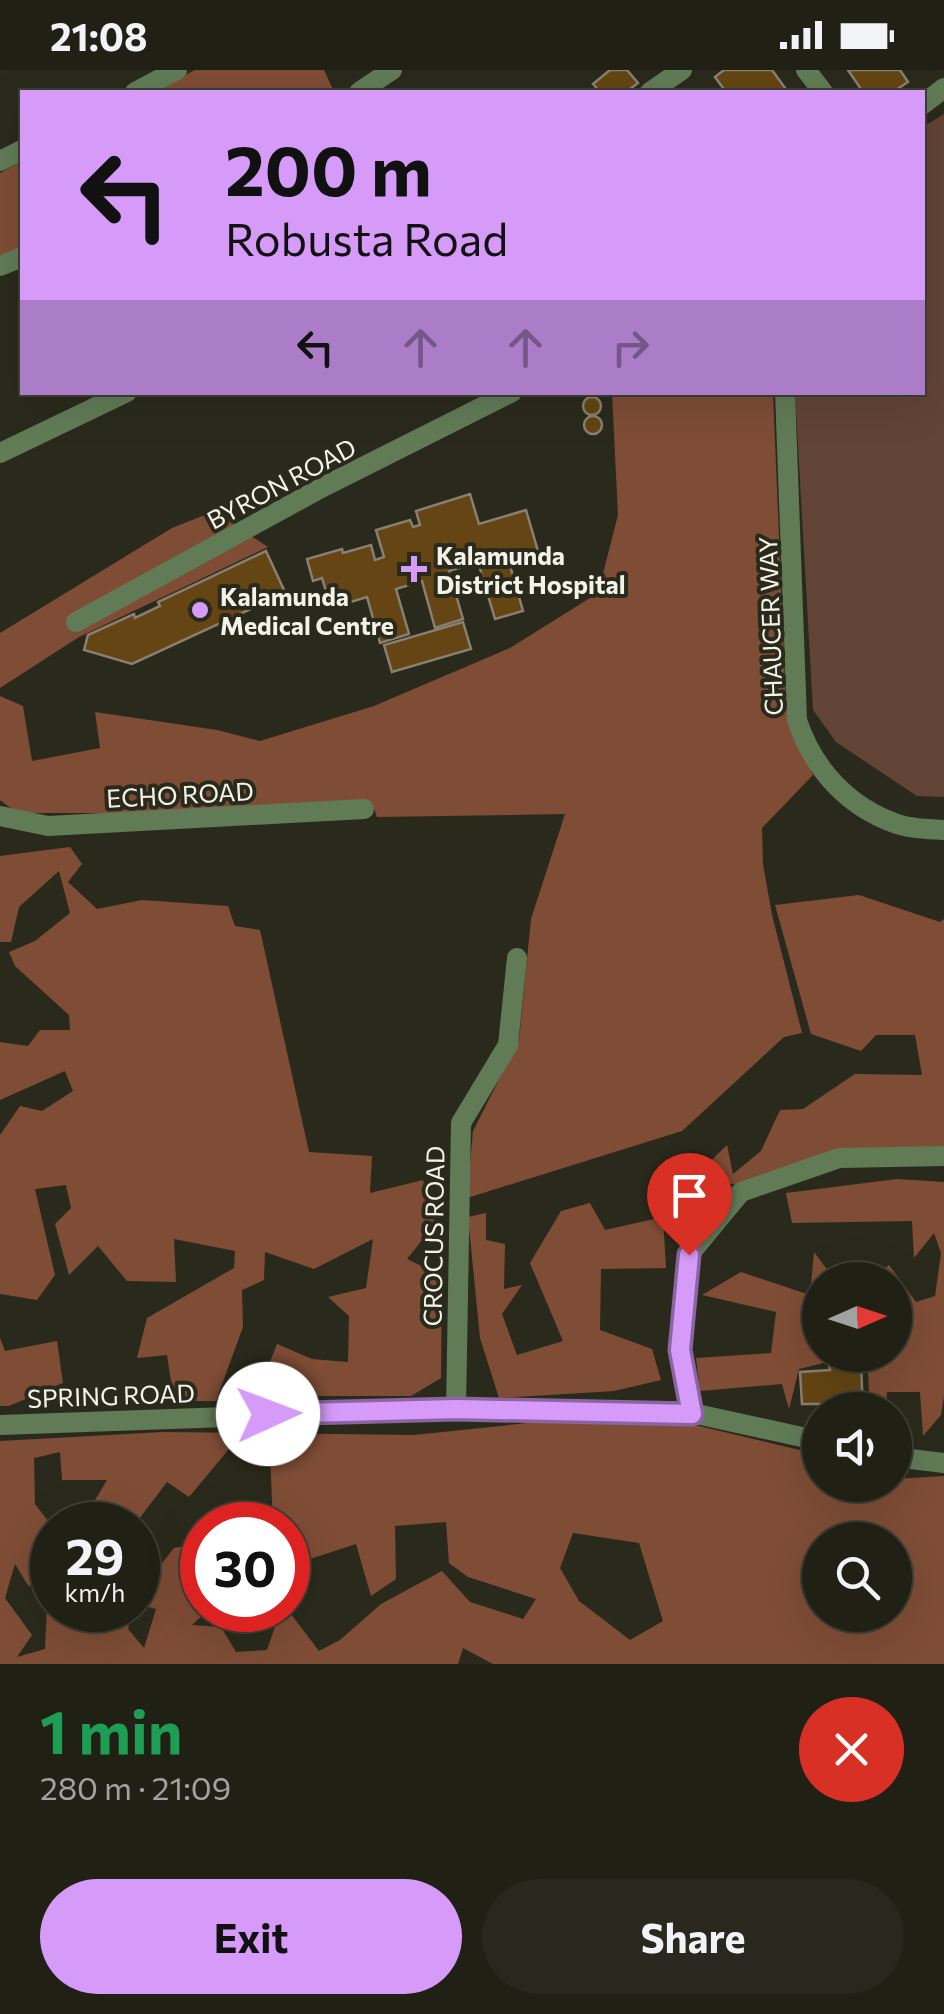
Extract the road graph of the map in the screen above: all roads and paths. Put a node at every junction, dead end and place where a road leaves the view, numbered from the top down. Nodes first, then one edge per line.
1 (177, 70) edge
2 (392, 70) edge
3 (682, 70) edge
4 (806, 70) edge
5 (139, 90) edge
6 (362, 90) edge
7 (653, 90) edge
8 (821, 90) edge
9 (121, 395) edge
10 (508, 395) edge
11 (785, 395) edge
12 (0, 454) edge
13 (76, 622) dead end
14 (364, 809) dead end
15 (0, 816) edge
16 (944, 830) edge
17 (516, 958) dead end
18 (944, 1156) edge
19 (456, 1409) junction
20 (692, 1414) junction
21 (0, 1424) edge
22 (802, 1437) edge
23 (912, 1459) edge
24 (944, 1463) edge

1 - 5 street
2 - 6 street
3 - 7 street
4 - 8 street
9 - 12 street
10 - 13 street, BYRON ROAD
11 - 16 street, CHAUCER WAY
14 - 15 street, ECHO ROAD
17 - 19 street, CROCUS ROAD
18 - 20 street
19 - 20 street, SPRING ROAD
19 - 21 street, SPRING ROAD
20 - 22 street, SPRING ROAD
23 - 24 street

